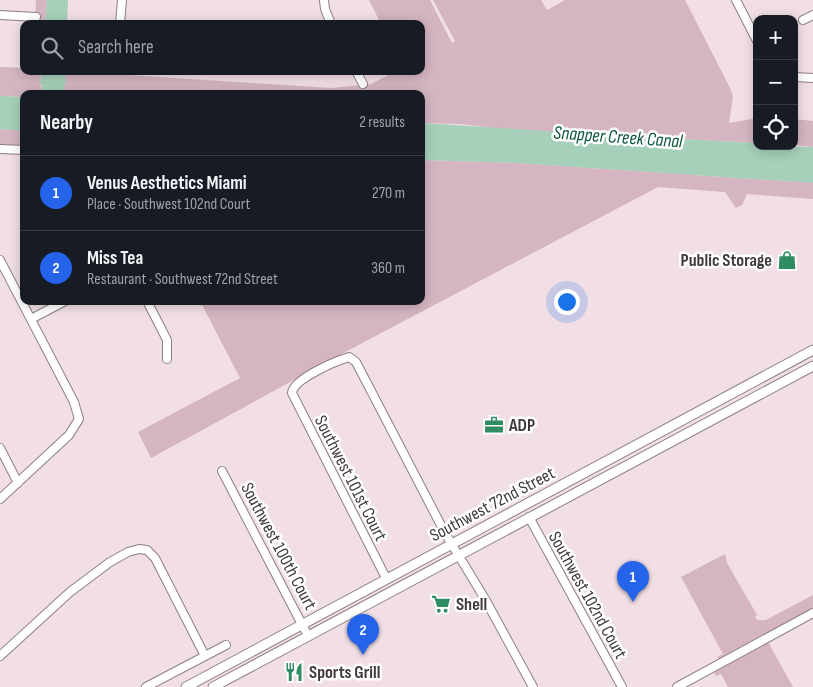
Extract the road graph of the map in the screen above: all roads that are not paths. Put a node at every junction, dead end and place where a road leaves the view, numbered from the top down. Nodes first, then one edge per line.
1 (122, 0) edge
2 (324, 0) edge
3 (736, 0) edge
4 (0, 14) edge
5 (813, 15) edge
6 (36, 17) dead end
7 (120, 20) edge
8 (329, 20) edge
9 (803, 20) dead end
10 (753, 33) edge
11 (358, 75) edge
12 (798, 77) edge
13 (813, 78) edge
14 (363, 84) dead end
15 (0, 149) edge
16 (20, 150) edge
17 (0, 260) edge
18 (20, 298) edge
19 (24, 305) edge
20 (57, 305) edge
21 (149, 305) edge
22 (31, 319) junction
23 (813, 350) edge
24 (167, 358) dead end
25 (813, 366) edge
26 (746, 386) junction
27 (753, 398) junction
28 (645, 440) junction
29 (0, 448) edge
30 (630, 464) junction
31 (222, 471) dead end
32 (18, 483) junction
33 (0, 499) edge
34 (529, 518) junction
35 (452, 544) junction
36 (459, 556) junction
37 (386, 578) junction
38 (813, 613) edge
39 (303, 624) junction
40 (308, 636) junction
41 (226, 645) dead end
42 (0, 656) edge
43 (205, 656) junction
44 (212, 672) junction
45 (216, 686) edge
46 (146, 687) edge
47 (186, 687) edge
48 (533, 687) edge
49 (622, 687) edge
50 (677, 687) edge

1 - 7 street
2 - 8 street
3 - 10 street
4 - 6 street
5 - 9 street
11 - 14 street
12 - 13 street
15 - 16 street
17 - 18 street
19 - 22 street
20 - 22 street
21 - 24 street
22 - 32 street
23 - 26 main road, Southwest 72nd Street
25 - 27 main road, Southwest 72nd Street
26 - 27 main road
26 - 28 main road, Southwest 72nd Street
27 - 30 main road, Southwest 72nd Street
28 - 30 main road
28 - 35 main road, Southwest 72nd Street
29 - 32 street
30 - 34 main road, Southwest 72nd Street
31 - 39 street, Southwest 100th Court
32 - 33 street
34 - 36 main road, Southwest 72nd Street
34 - 49 street, Southwest 102nd Court
35 - 36 street
35 - 37 main road, Southwest 72nd Street
35 - 37 street, Southwest 101st Court
36 - 40 main road, Southwest 72nd Street
36 - 48 street
37 - 39 main road, Southwest 72nd Street
38 - 50 street
39 - 40 street, Southwest 100th Court
39 - 44 main road, Southwest 72nd Street
40 - 45 main road, Southwest 72nd Street
41 - 43 street
42 - 43 street
43 - 46 street
44 - 45 main road
44 - 47 main road, Southwest 72nd Street

